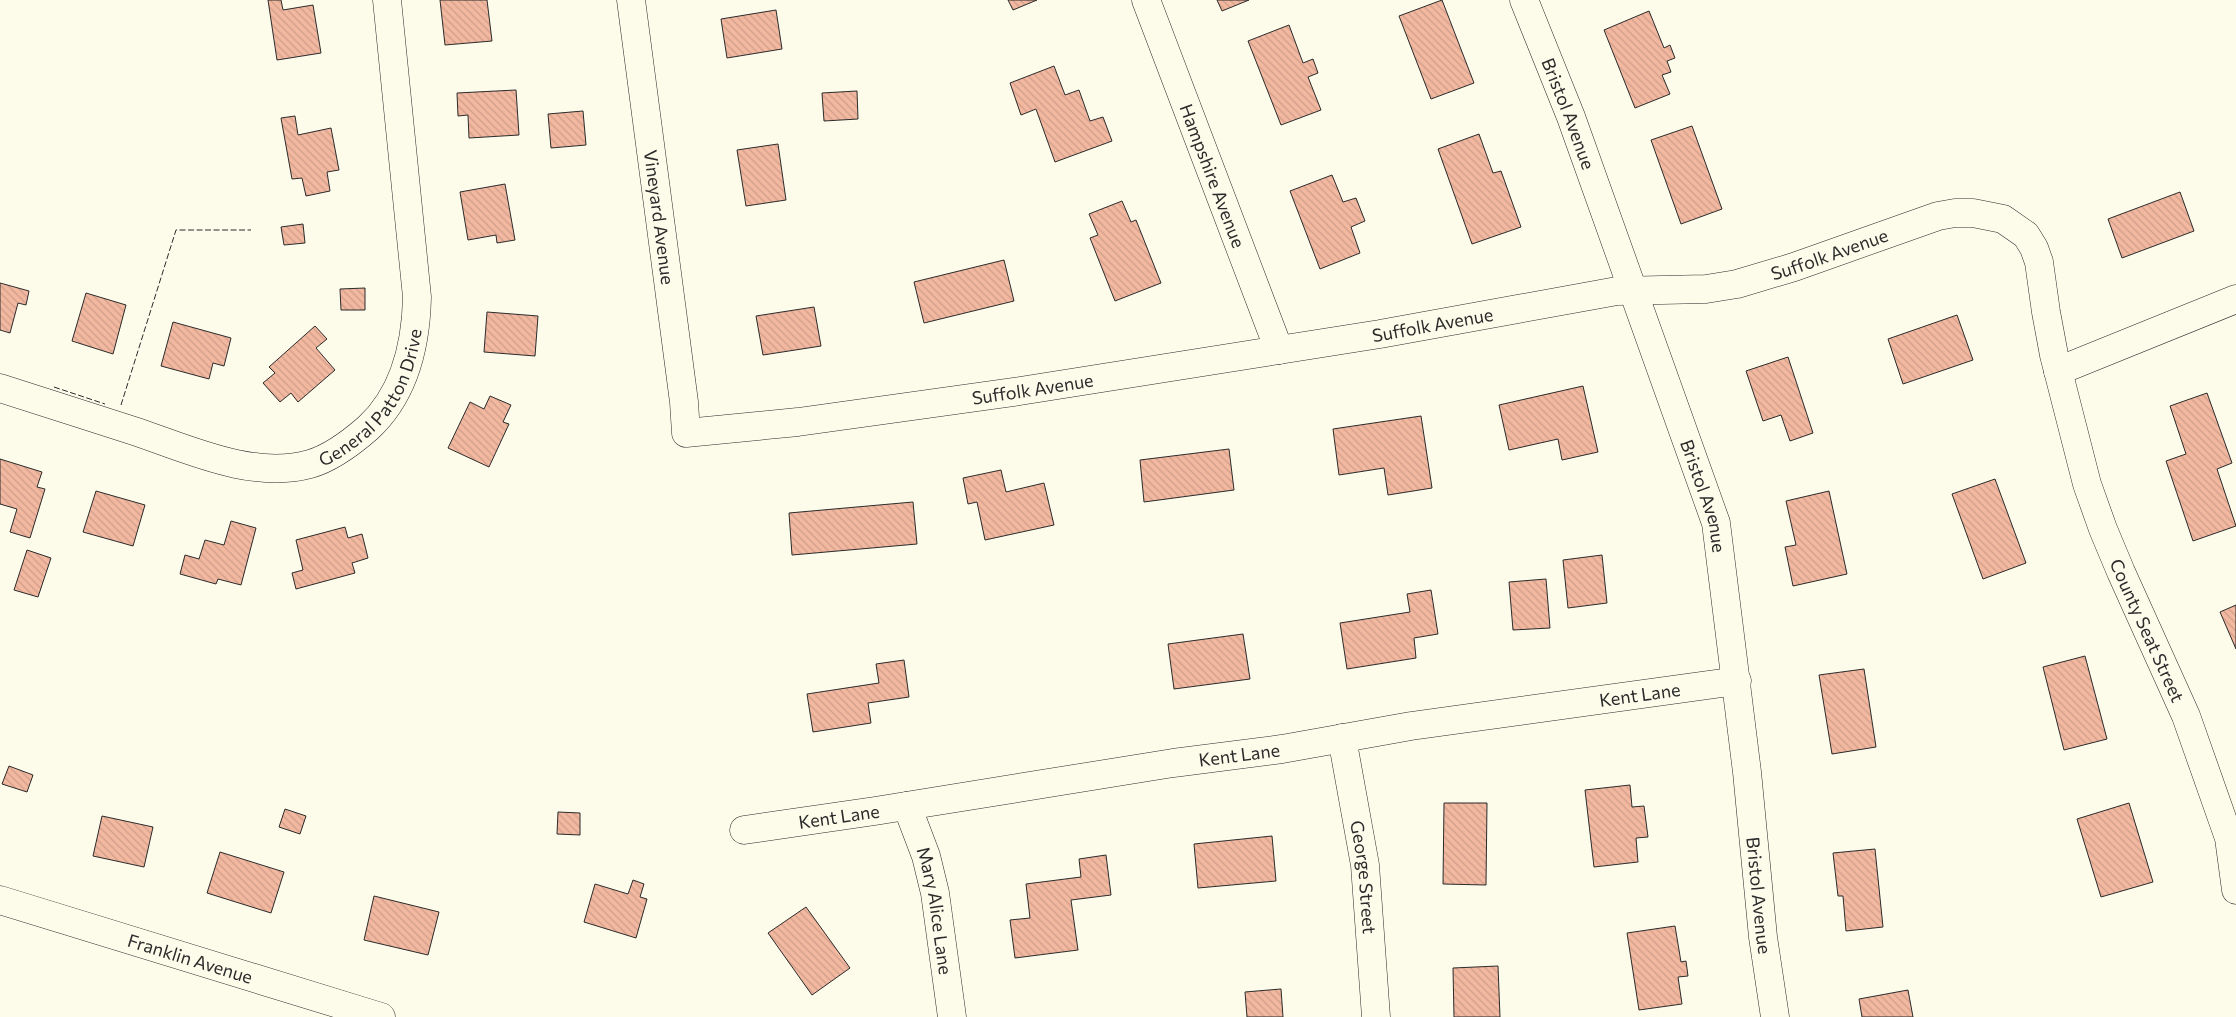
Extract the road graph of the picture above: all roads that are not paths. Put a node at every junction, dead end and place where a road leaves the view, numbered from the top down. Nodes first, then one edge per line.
1 (387, 0) edge
2 (631, 0) edge
3 (1146, 0) edge
4 (1524, 0) edge
5 (1632, 290) junction
6 (2236, 299) edge
7 (1279, 350) junction
8 (2058, 371) junction
9 (0, 388) edge
10 (686, 433) joint
11 (1737, 681) junction
12 (1342, 738) junction
13 (907, 806) junction
14 (744, 830) dead end
15 (2236, 890) edge
16 (0, 900) edge
17 (381, 1017) edge
18 (952, 1017) edge
19 (1376, 1017) edge
20 (1775, 1017) edge

1 - 9 street, General Patton Drive
2 - 10 street, Vineyard Avenue
3 - 7 street, Hampshire Avenue
4 - 5 street, Bristol Avenue
5 - 7 street, Suffolk Avenue
5 - 8 street, Suffolk Avenue
5 - 11 street, Bristol Avenue
6 - 8 street
7 - 10 street, Suffolk Avenue
8 - 15 street, County Seat Street
11 - 12 street, Kent Lane
11 - 20 street, Bristol Avenue
12 - 13 street, Kent Lane
12 - 19 street, George Street
13 - 14 street, Kent Lane
13 - 18 street, Mary Alice Lane
16 - 17 street, Franklin Avenue

